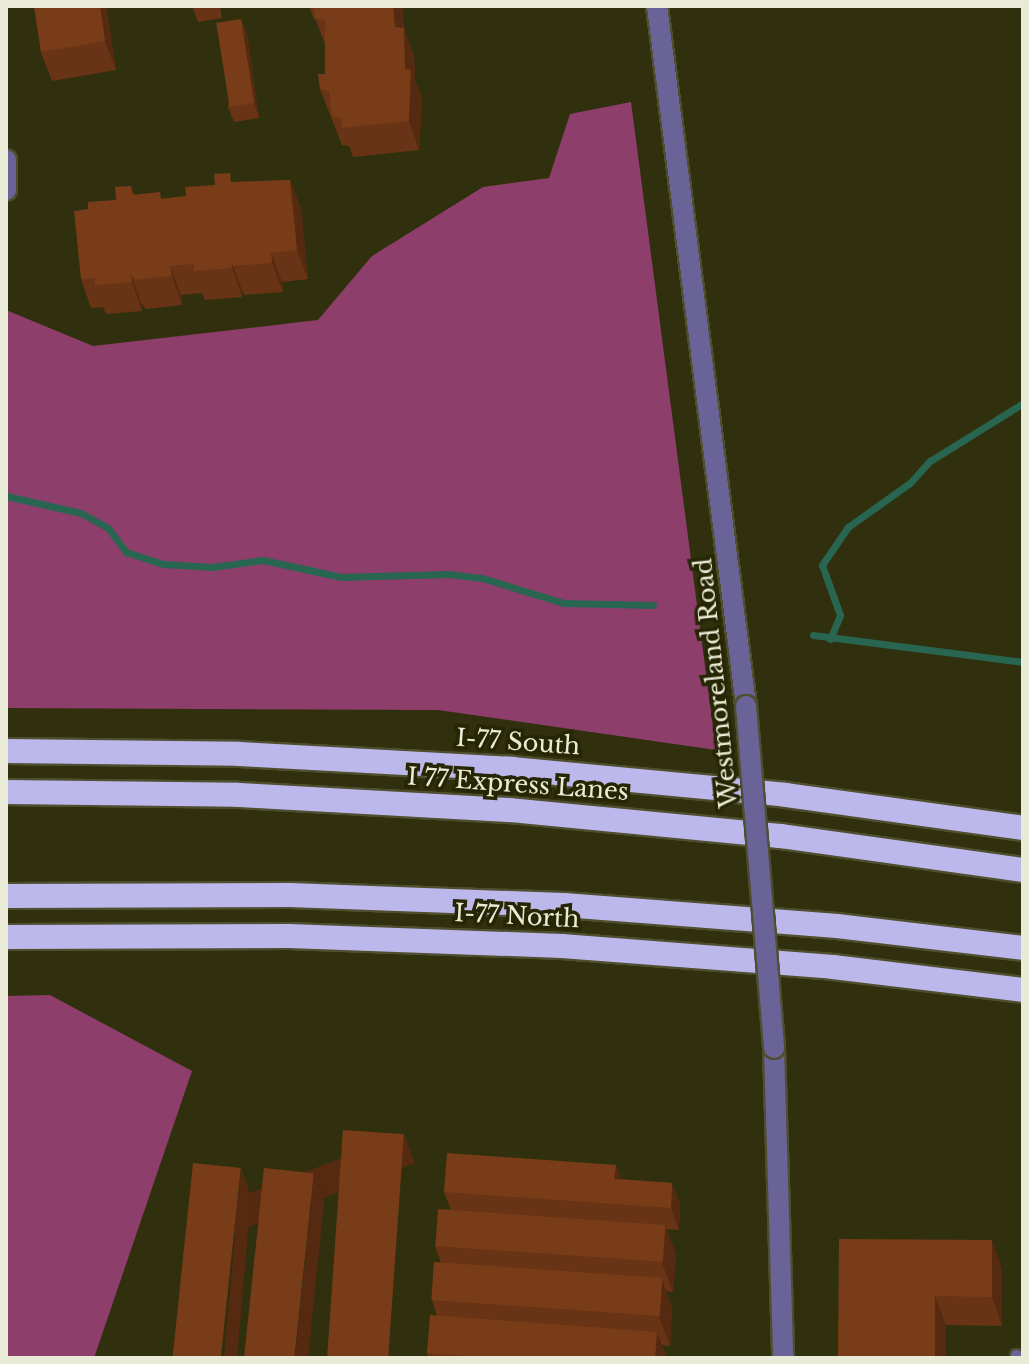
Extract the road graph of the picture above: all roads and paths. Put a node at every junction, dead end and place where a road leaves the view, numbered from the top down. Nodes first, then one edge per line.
1 (657, 6) edge
2 (6, 160) edge
3 (6, 190) edge
4 (6, 751) edge
5 (6, 792) edge
6 (1023, 828) edge
7 (1023, 870) edge
8 (6, 896) edge
9 (6, 937) edge
10 (1023, 948) edge
11 (1023, 990) edge
12 (783, 1358) edge

1 - 12 street, Westmoreland Road, bridge
2 - 3 street
4 - 6 highway, I-77 South
5 - 7 highway, I 77 Express Lanes
8 - 10 highway
9 - 11 highway, I-77 North

